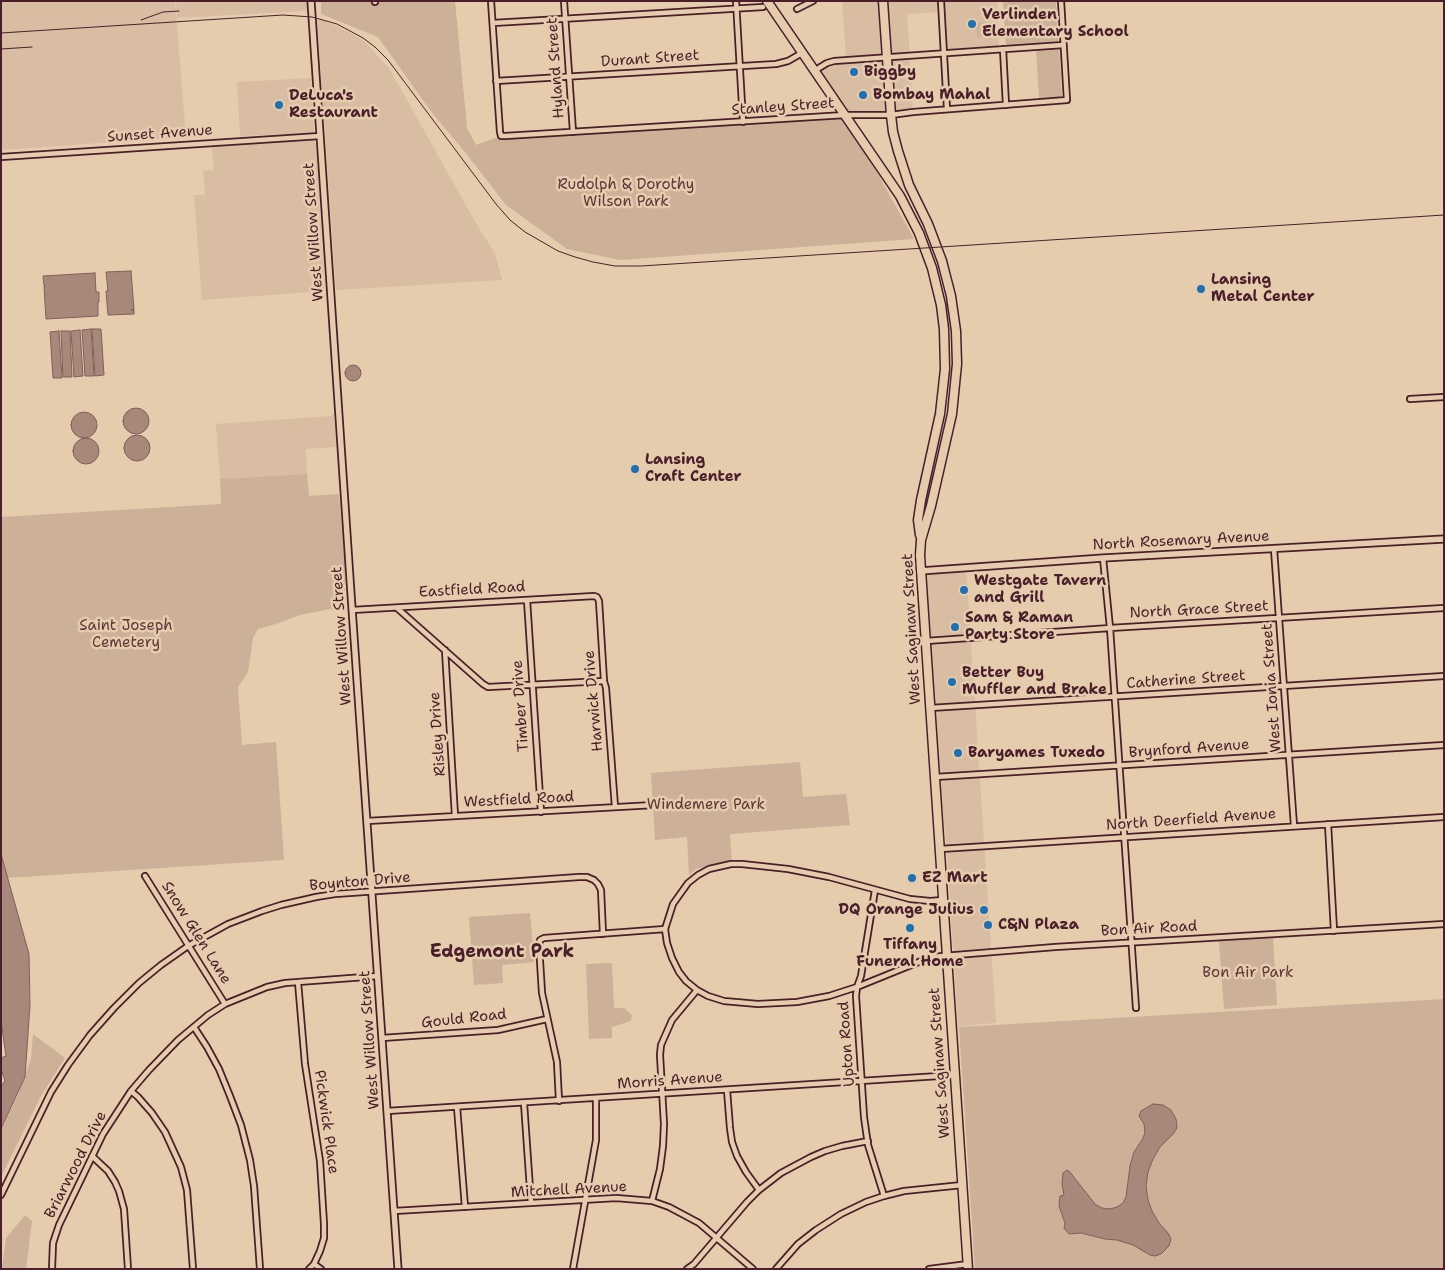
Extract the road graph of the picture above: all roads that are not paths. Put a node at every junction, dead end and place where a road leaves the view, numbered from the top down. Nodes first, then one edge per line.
1 (311, 1) edge
2 (491, 1) edge
3 (564, 1) edge
4 (736, 1) edge
5 (813, 1) edge
6 (883, 1) edge
7 (941, 1) edge
8 (1061, 1) edge
9 (765, 4) edge
10 (736, 8) junction
11 (797, 9) dead end
12 (566, 19) junction
13 (492, 23) junction
14 (1063, 45) junction
15 (1003, 49) junction
16 (802, 53) junction
17 (944, 54) junction
18 (886, 58) junction
19 (740, 66) junction
20 (814, 71) junction
21 (569, 77) junction
22 (496, 81) junction
23 (1006, 105) junction
24 (947, 109) junction
25 (845, 115) junction
26 (890, 115) junction
27 (743, 122) junction
28 (573, 132) junction
29 (320, 136) junction
30 (1, 157) edge
31 (1444, 397) edge
32 (1410, 399) dead end
33 (1444, 539) edge
34 (920, 540) junction
35 (1274, 549) junction
36 (1103, 558) junction
37 (920, 571) junction
38 (594, 596) joint
39 (527, 600) junction
40 (396, 608) junction
41 (1444, 608) edge
42 (352, 610) junction
43 (1280, 618) junction
44 (1110, 628) junction
45 (926, 641) junction
46 (445, 650) junction
47 (1444, 676) edge
48 (604, 681) junction
49 (532, 685) junction
50 (1284, 687) junction
51 (1115, 697) junction
52 (930, 708) junction
53 (1444, 745) edge
54 (1289, 756) junction
55 (1120, 766) junction
56 (935, 777) junction
57 (672, 804) dead end
58 (614, 807) junction
59 (541, 812) junction
60 (456, 816) junction
61 (1444, 817) edge
62 (367, 821) junction
63 (1328, 824) junction
64 (1294, 826) junction
65 (1125, 838) junction
66 (940, 849) junction
67 (145, 876) dead end
68 (875, 890) junction
69 (372, 891) junction
70 (943, 900) junction
71 (1444, 924) edge
72 (665, 929) junction
73 (1334, 931) junction
74 (603, 934) junction
75 (1132, 943) junction
76 (188, 946) junction
77 (947, 956) junction
78 (378, 976) junction
79 (298, 982) junction
80 (857, 987) junction
81 (696, 990) junction
82 (225, 1004) junction
83 (1136, 1008) dead end
84 (547, 1018) junction
85 (194, 1027) junction
86 (382, 1038) junction
87 (955, 1075) junction
88 (861, 1081) junction
89 (727, 1090) junction
90 (131, 1091) junction
91 (663, 1094) junction
92 (596, 1098) junction
93 (559, 1101) junction
94 (524, 1103) junction
95 (457, 1107) junction
96 (387, 1111) junction
97 (868, 1141) junction
98 (92, 1156) junction
99 (962, 1185) junction
100 (759, 1190) junction
101 (1, 1195) edge
102 (884, 1196) junction
103 (585, 1200) junction
104 (652, 1201) junction
105 (531, 1203) junction
106 (465, 1207) junction
107 (394, 1212) junction
108 (717, 1238) junction
109 (314, 1264) junction
110 (968, 1266) edge
111 (52, 1269) edge
112 (128, 1269) edge
113 (193, 1269) edge
114 (260, 1269) edge
115 (309, 1269) edge
116 (321, 1269) edge
117 (398, 1269) edge
118 (573, 1269) edge
119 (687, 1269) edge
120 (754, 1269) edge
121 (776, 1269) edge
122 (929, 1269) edge

1 - 29 street, West Willow Street
2 - 13 street
3 - 12 street, Hyland Street
4 - 10 street
5 - 11 street
6 - 18 main road, West Saginaw Street
7 - 17 street
8 - 14 street
9 - 10 street
9 - 16 main road
10 - 12 street
10 - 19 street
12 - 13 street
12 - 21 street, Hyland Street
13 - 22 street
14 - 15 street
14 - 23 street, Stanley Street
15 - 17 street
15 - 23 street
16 - 19 street, Durant Street
16 - 20 main road
17 - 18 street
17 - 24 street
18 - 20 street
18 - 26 main road, West Saginaw Street
19 - 21 street, Durant Street
19 - 27 street
20 - 25 main road
21 - 22 street, Durant Street
21 - 28 street, Hyland Street
22 - 28 street, Stanley Street
23 - 24 street, Stanley Street
24 - 26 street, Stanley Street
25 - 26 street, Stanley Street
25 - 27 street, Stanley Street
25 - 34 main road
26 - 34 main road, West Saginaw Street
27 - 28 street, Stanley Street
29 - 30 street, Sunset Avenue
29 - 42 street, West Willow Street
31 - 32 street
33 - 35 street, North Rosemary Avenue
34 - 37 main road, West Saginaw Street
35 - 36 street, North Rosemary Avenue
35 - 43 street, West Ionia Street
36 - 37 street, North Rosemary Avenue
36 - 44 street
37 - 45 main road, West Saginaw Street
38 - 39 street, Eastfield Road
38 - 48 street, Harwick Drive
39 - 40 street, Eastfield Road
39 - 49 street, Timber Drive
40 - 42 street, Eastfield Road
40 - 46 street
41 - 43 street, North Grace Street
42 - 62 street, West Willow Street
43 - 44 street, North Grace Street
43 - 50 street, West Ionia Street
44 - 45 street, North Grace Street
44 - 51 street
45 - 52 main road, West Saginaw Street
46 - 49 street
46 - 60 street, Risley Drive
47 - 50 street, Catherine Street
48 - 49 street
48 - 58 street, Harwick Drive
49 - 59 street, Timber Drive
50 - 51 street, Catherine Street
50 - 54 street, West Ionia Street
51 - 52 street, Catherine Street
51 - 55 street
52 - 56 main road, West Saginaw Street
53 - 54 street, Brynford Avenue
54 - 55 street, Brynford Avenue
54 - 64 street, West Ionia Street
55 - 56 street, Brynford Avenue
55 - 65 street
56 - 66 main road, West Saginaw Street
57 - 58 street, Westfield Road
58 - 59 street, Westfield Road
59 - 60 street, Westfield Road
60 - 62 street, Westfield Road
61 - 63 street, North Deerfield Avenue
62 - 69 street, West Willow Street
63 - 64 street, North Deerfield Avenue
63 - 73 street
64 - 65 street, North Deerfield Avenue
65 - 66 street, North Deerfield Avenue
65 - 75 street
66 - 70 main road, West Saginaw Street
67 - 76 street, Snow Glen Lane
68 - 70 street
68 - 72 street
68 - 80 street, Upton Road
69 - 74 street, Boynton Drive
69 - 76 street, Boynton Drive
69 - 78 street, West Willow Street
70 - 77 main road, West Saginaw Street
71 - 73 street, Bon Air Road
72 - 74 street
72 - 81 street, Bon Air Road
73 - 75 street, Bon Air Road
74 - 84 street
75 - 77 street, Bon Air Road
75 - 83 street
76 - 82 street, Snow Glen Lane
76 - 101 street, Boynton Drive
77 - 80 street, Bon Air Road
77 - 87 main road, West Saginaw Street
78 - 79 street, Briarwood Drive
78 - 86 street, West Willow Street
79 - 82 street, Briarwood Drive
79 - 109 street, Pickwick Place
80 - 81 street, Bon Air Road
80 - 88 street, Upton Road
81 - 91 street
82 - 85 street, Briarwood Drive
84 - 86 street, Gould Road
84 - 93 street
85 - 90 street, Briarwood Drive
85 - 114 street
86 - 96 street, West Willow Street
87 - 88 street, Morris Avenue
87 - 99 main road, West Saginaw Street
88 - 89 street, Morris Avenue
88 - 97 street, Upton Road
89 - 91 street, Morris Avenue
89 - 100 street
90 - 98 street, Briarwood Drive
90 - 113 street
91 - 92 street, Morris Avenue
91 - 104 street
92 - 93 street, Morris Avenue
92 - 103 street
93 - 94 street, Morris Avenue
94 - 95 street, Morris Avenue
94 - 105 street
95 - 96 street, Morris Avenue
95 - 106 street
96 - 107 street, West Willow Street
97 - 100 street
97 - 102 street, Upton Road
98 - 111 street, Briarwood Drive
98 - 112 street
99 - 102 street
99 - 110 main road, West Saginaw Street
100 - 108 street
102 - 121 street
103 - 104 street, Mitchell Avenue
103 - 105 street, Mitchell Avenue
103 - 118 street
104 - 108 street, Mitchell Avenue
105 - 106 street, Mitchell Avenue
106 - 107 street, Mitchell Avenue
107 - 117 street, West Willow Street
108 - 119 street
108 - 120 street, Mitchell Avenue
109 - 115 street
109 - 116 street
110 - 122 street

